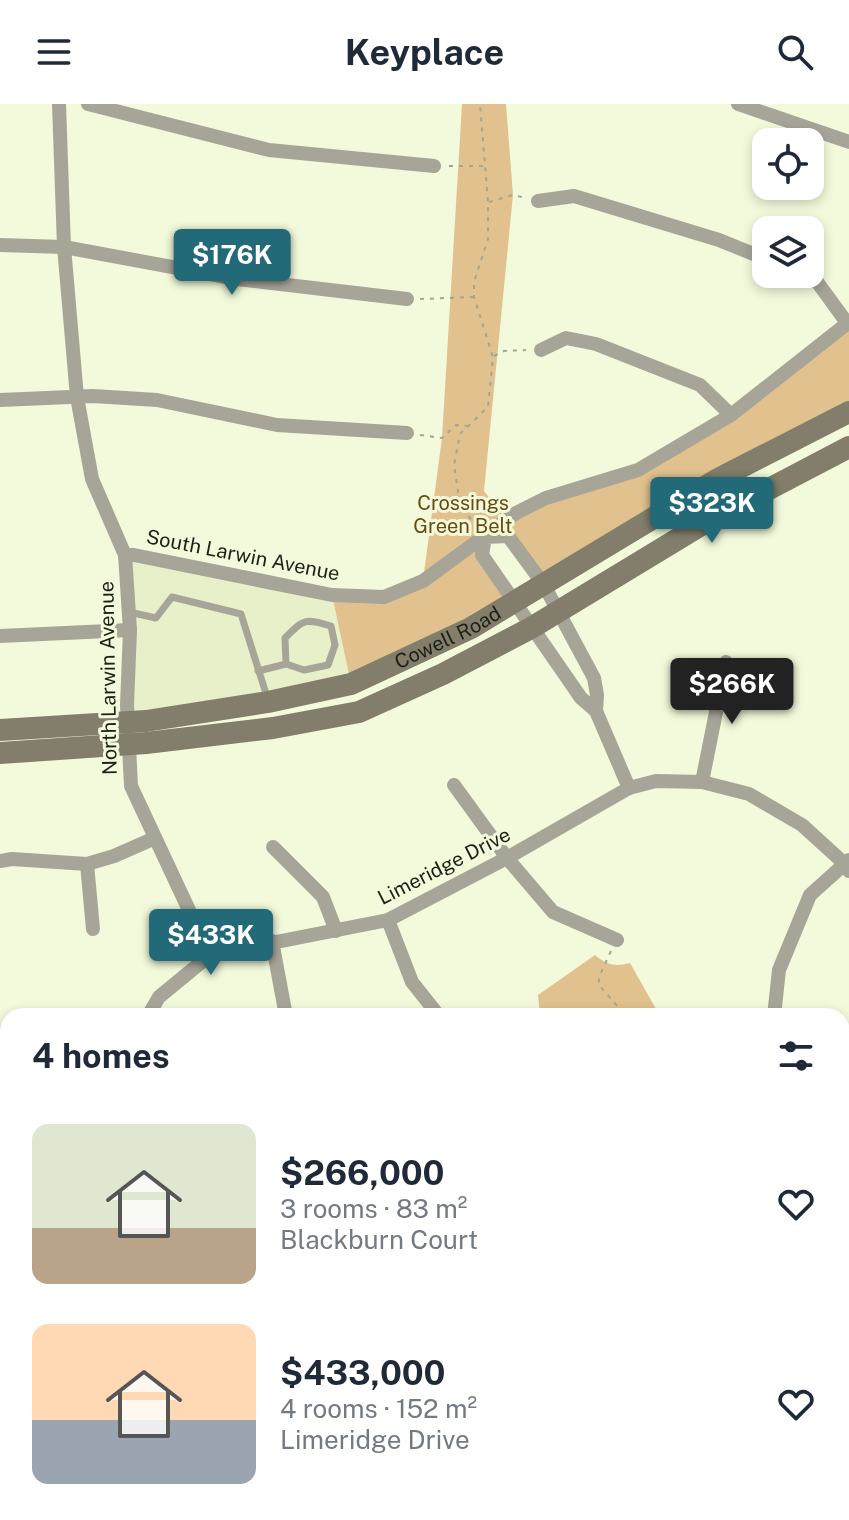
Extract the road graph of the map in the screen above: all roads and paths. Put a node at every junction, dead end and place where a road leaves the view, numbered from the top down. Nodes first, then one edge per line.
1 (59, 104) edge
2 (88, 104) edge
3 (480, 104) edge
4 (738, 104) edge
5 (849, 142) edge
6 (434, 166) joint
7 (484, 166) junction
8 (538, 201) joint
9 (488, 202) junction
10 (0, 245) edge
11 (64, 247) junction
12 (752, 253) edge
13 (822, 288) edge
14 (474, 297) junction
15 (407, 299) joint
16 (848, 323) edge
17 (541, 350) joint
18 (493, 357) junction
19 (77, 397) junction
20 (0, 400) edge
21 (849, 412) edge
22 (731, 415) junction
23 (468, 426) junction
24 (407, 433) joint
25 (849, 447) edge
26 (485, 537) junction
27 (125, 555) junction
28 (544, 585) junction
29 (514, 603) junction
30 (558, 611) junction
31 (129, 612) junction
32 (531, 628) junction
33 (130, 630) junction
34 (0, 636) edge
35 (726, 662) dead end
36 (286, 664) junction
37 (258, 671) junction
38 (268, 702) junction
39 (596, 711) junction
40 (0, 730) edge
41 (128, 733) junction
42 (0, 753) edge
43 (702, 782) junction
44 (454, 785) dead end
45 (629, 788) junction
46 (155, 838) junction
47 (273, 847) dead end
48 (507, 858) junction
49 (0, 861) edge
50 (87, 864) junction
51 (848, 865) edge
52 (388, 920) junction
53 (93, 929) dead end
54 (336, 931) junction
55 (617, 940) joint
56 (272, 941) junction
57 (210, 955) junction
58 (153, 1008) edge
59 (285, 1008) edge
60 (433, 1008) edge
61 (619, 1008) edge
62 (775, 1008) edge

1 - 11 street, North Larwin Avenue
2 - 6 street
3 - 7 path
4 - 5 street
6 - 7 path
7 - 9 path
8 - 9 path
8 - 12 street
9 - 14 path
10 - 11 street
11 - 15 street
11 - 19 street, North Larwin Avenue
13 - 16 street
14 - 15 path
14 - 18 path
16 - 22 street, South Larwin Avenue
17 - 18 path
17 - 22 street
18 - 23 path
19 - 20 street
19 - 24 street
19 - 27 street, North Larwin Avenue
21 - 28 street, Cowell Road
22 - 26 street, South Larwin Avenue
23 - 24 path
23 - 26 path
25 - 30 street, Cowell Road
26 - 27 street, South Larwin Avenue
26 - 28 street
26 - 29 street
27 - 31 street, North Larwin Avenue
28 - 29 street, Cowell Road
28 - 30 street
29 - 32 street
29 - 38 street, Cowell Road
30 - 32 street, Cowell Road
30 - 39 street
31 - 33 street, North Larwin Avenue
31 - 37 lane
32 - 39 street
32 - 41 street, Cowell Road
33 - 34 street
33 - 41 street, North Larwin Avenue
35 - 43 street
36 - 36 lane
36 - 37 lane
37 - 38 lane
38 - 41 street, Cowell Road
39 - 45 street
40 - 41 street, Cowell Road
41 - 42 street, Cowell Road
41 - 46 street, North Larwin Avenue
43 - 45 street, Limeridge Drive
43 - 51 street, Limeridge Drive
44 - 48 street
45 - 48 street, Limeridge Drive
46 - 50 street
46 - 57 street, North Larwin Avenue
47 - 54 street
48 - 52 street, Limeridge Drive
48 - 55 street
49 - 50 street
50 - 53 street
51 - 62 street
52 - 54 street, Limeridge Drive
52 - 60 street
54 - 56 street, Limeridge Drive
55 - 61 path
56 - 57 street, Limeridge Drive
56 - 59 street
57 - 58 street, Limeridge Drive

